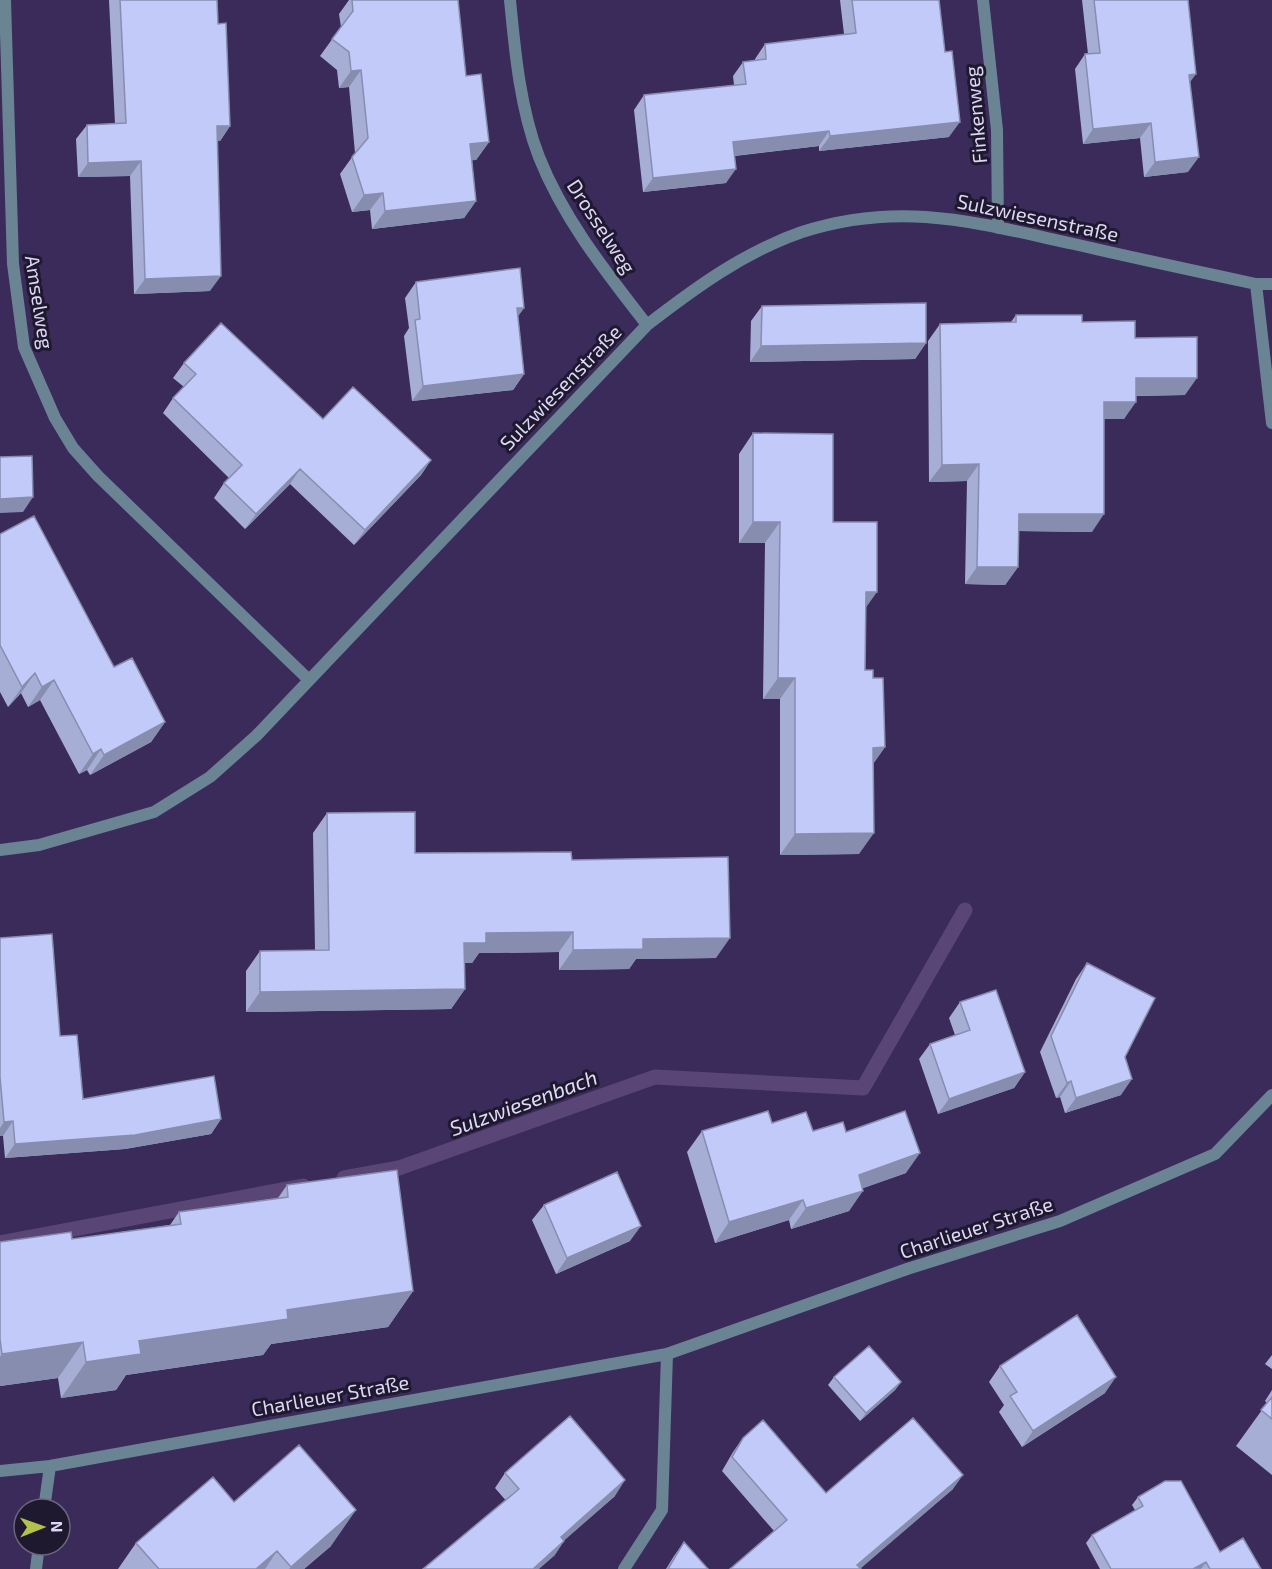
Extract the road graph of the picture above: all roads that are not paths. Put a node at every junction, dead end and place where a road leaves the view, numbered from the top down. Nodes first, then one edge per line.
1 (5, 0) edge
2 (510, 0) edge
3 (983, 0) edge
4 (998, 228) junction
5 (1256, 284) junction
6 (1272, 284) edge
7 (648, 325) junction
8 (1272, 423) edge
9 (309, 680) junction
10 (0, 850) edge
11 (1272, 1095) edge
12 (667, 1354) junction
13 (50, 1466) junction
14 (0, 1471) edge
15 (46, 1497) edge
16 (624, 1569) edge

1 - 9 street, Amselweg
2 - 7 street, Drosselweg
3 - 4 street, Finkenweg
4 - 5 street, Sulzwiesenstraße
4 - 7 street, Sulzwiesenstraße
5 - 6 street, Sulzwiesenstraße
5 - 8 street
7 - 9 street, Sulzwiesenstraße
9 - 10 street, Sulzwiesenstraße
11 - 12 street, Charlieuer Straße
12 - 13 street, Charlieuer Straße
12 - 16 street
13 - 14 street, Charlieuer Straße
13 - 15 street

